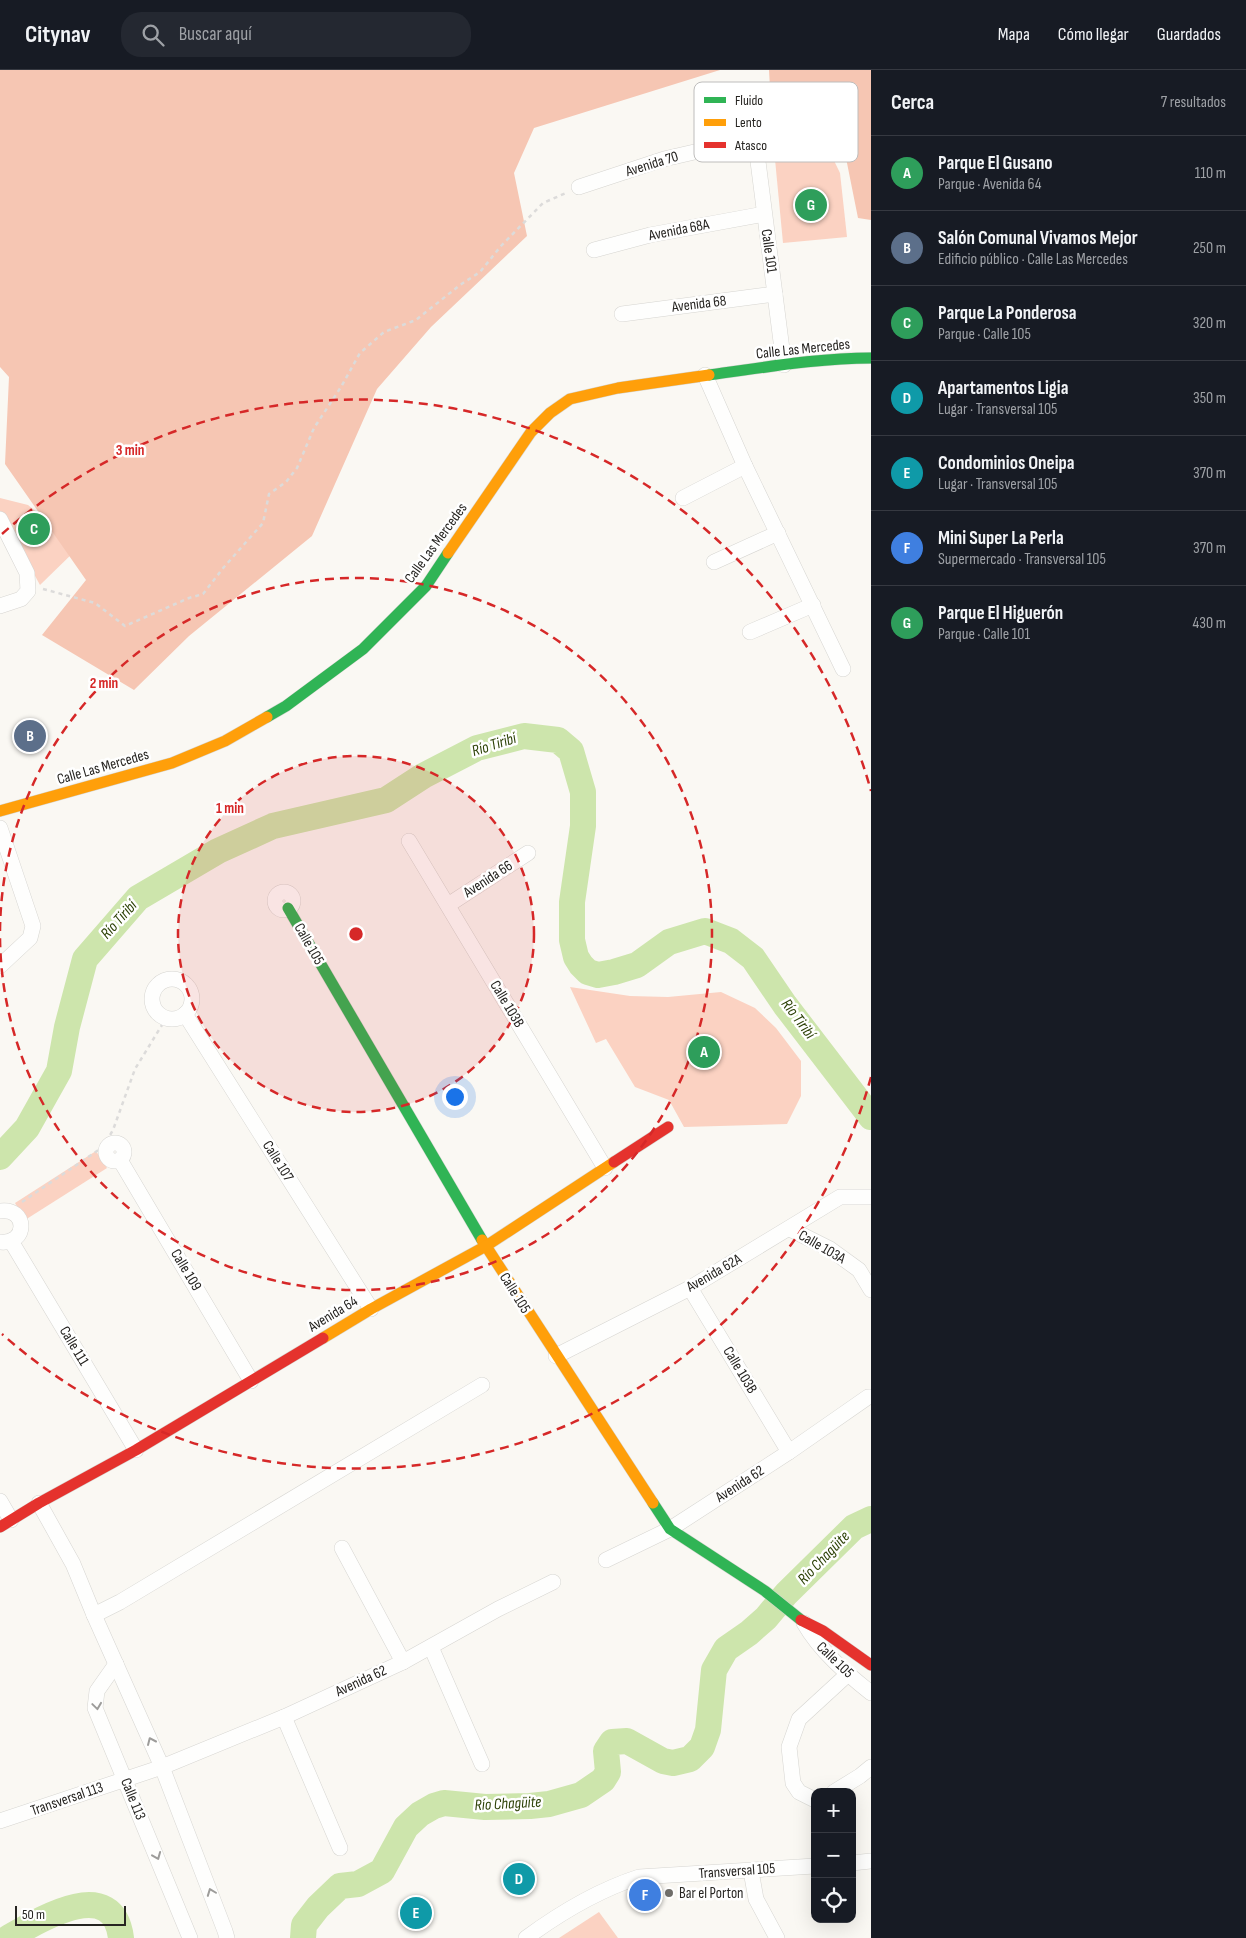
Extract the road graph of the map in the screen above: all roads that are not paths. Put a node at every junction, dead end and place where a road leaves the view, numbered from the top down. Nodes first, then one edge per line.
1 (694, 152) edge
2 (758, 162) edge
3 (579, 187) road end
4 (764, 214) junction
5 (594, 250) dead end
6 (775, 294) junction
7 (622, 314) dead end
8 (871, 358) edge
9 (784, 364) junction
10 (705, 376) junction
11 (746, 466) junction
12 (683, 498) dead end
13 (0, 519) edge
14 (778, 533) junction
15 (714, 562) dead end
16 (813, 605) junction
17 (0, 606) edge
18 (750, 632) dead end
19 (843, 669) dead end
20 (0, 811) edge
21 (0, 828) edge
22 (408, 842) dead end
23 (528, 853) dead end
24 (448, 905) junction
25 (288, 908) dead end
26 (0, 966) edge
27 (185, 1014) dead end
28 (668, 1127) dead end
29 (120, 1160) dead end
30 (605, 1168) junction
31 (871, 1198) edge
32 (0, 1211) edge
33 (790, 1229) junction
34 (6, 1242) edge
35 (486, 1246) junction
36 (690, 1288) junction
37 (871, 1290) edge
38 (371, 1308) junction
39 (556, 1356) junction
40 (251, 1380) junction
41 (482, 1385) dead end
42 (870, 1395) edge
43 (136, 1450) junction
44 (789, 1452) junction
45 (0, 1502) edge
46 (39, 1503) junction
47 (6, 1524) edge
48 (670, 1529) junction
49 (342, 1548) dead end
50 (606, 1560) dead end
51 (553, 1582) dead end
52 (94, 1615) junction
53 (804, 1623) junction
54 (430, 1647) junction
55 (403, 1662) junction
56 (116, 1664) junction
57 (871, 1665) edge
58 (848, 1674) junction
59 (871, 1693) edge
60 (284, 1717) junction
61 (482, 1764) dead end
62 (162, 1767) junction
63 (871, 1767) edge
64 (125, 1779) junction
65 (840, 1788) edge
66 (811, 1798) edge
67 (0, 1821) edge
68 (340, 1848) dead end
69 (871, 1861) edge
70 (856, 1863) edge
71 (811, 1866) edge
72 (751, 1871) junction
73 (190, 1938) edge
74 (226, 1938) edge
75 (526, 1938) edge
76 (777, 1938) edge

1 - 3 street, Avenida 70
2 - 4 street, Calle 101
4 - 5 street, Avenida 68A
4 - 6 street, Calle 101
6 - 7 street, Avenida 68
6 - 9 street, Calle 101
8 - 9 street, Calle Las Mercedes
9 - 10 street, Calle Las Mercedes
10 - 11 street
10 - 20 street, Calle Las Mercedes
11 - 12 street
11 - 14 street
13 - 17 street
14 - 15 street
14 - 16 street
16 - 18 street
16 - 19 street
21 - 26 street
22 - 24 street, Calle 103B
23 - 24 street, Avenida 66
24 - 30 street, Calle 103B
25 - 35 street, Calle 105
27 - 38 street, Calle 107
28 - 30 street, Avenida 64
29 - 40 street, Calle 109
30 - 35 street, Avenida 64
31 - 33 street, Avenida 62A
32 - 34 street, Calle 111
33 - 36 street, Avenida 62A
33 - 37 street, Calle 103A
34 - 43 street, Calle 111
35 - 38 street, Avenida 64
35 - 39 street, Calle 105
36 - 39 street, Avenida 62A
36 - 44 street, Calle 103B
38 - 40 street, Avenida 64
39 - 48 street, Calle 105
40 - 43 street, Avenida 64
41 - 52 street
42 - 44 street, Avenida 62
43 - 46 street, Avenida 64
44 - 48 street, Avenida 62
45 - 47 street
46 - 47 street, Avenida 64
46 - 52 street
48 - 50 street, Avenida 62
48 - 53 street, Calle 105
49 - 55 street
51 - 54 street, Avenida 62
52 - 56 street
53 - 57 street, Calle 105
53 - 58 street, Calle 105
54 - 55 street, Avenida 62
54 - 61 street
55 - 60 street, Avenida 62
62 -> 56 street
56 -> 64 street, Calle 113
58 - 59 street, Calle 105
58 - 66 street
60 - 62 street, Avenida 62
60 - 68 street
62 - 64 street, Transversal 113
74 -> 62 street
63 - 65 street
64 - 67 street, Transversal 113
64 -> 73 street, Calle 113
69 - 70 street
71 - 72 street, Transversal 105
72 - 75 street, Transversal 105
72 - 76 street

